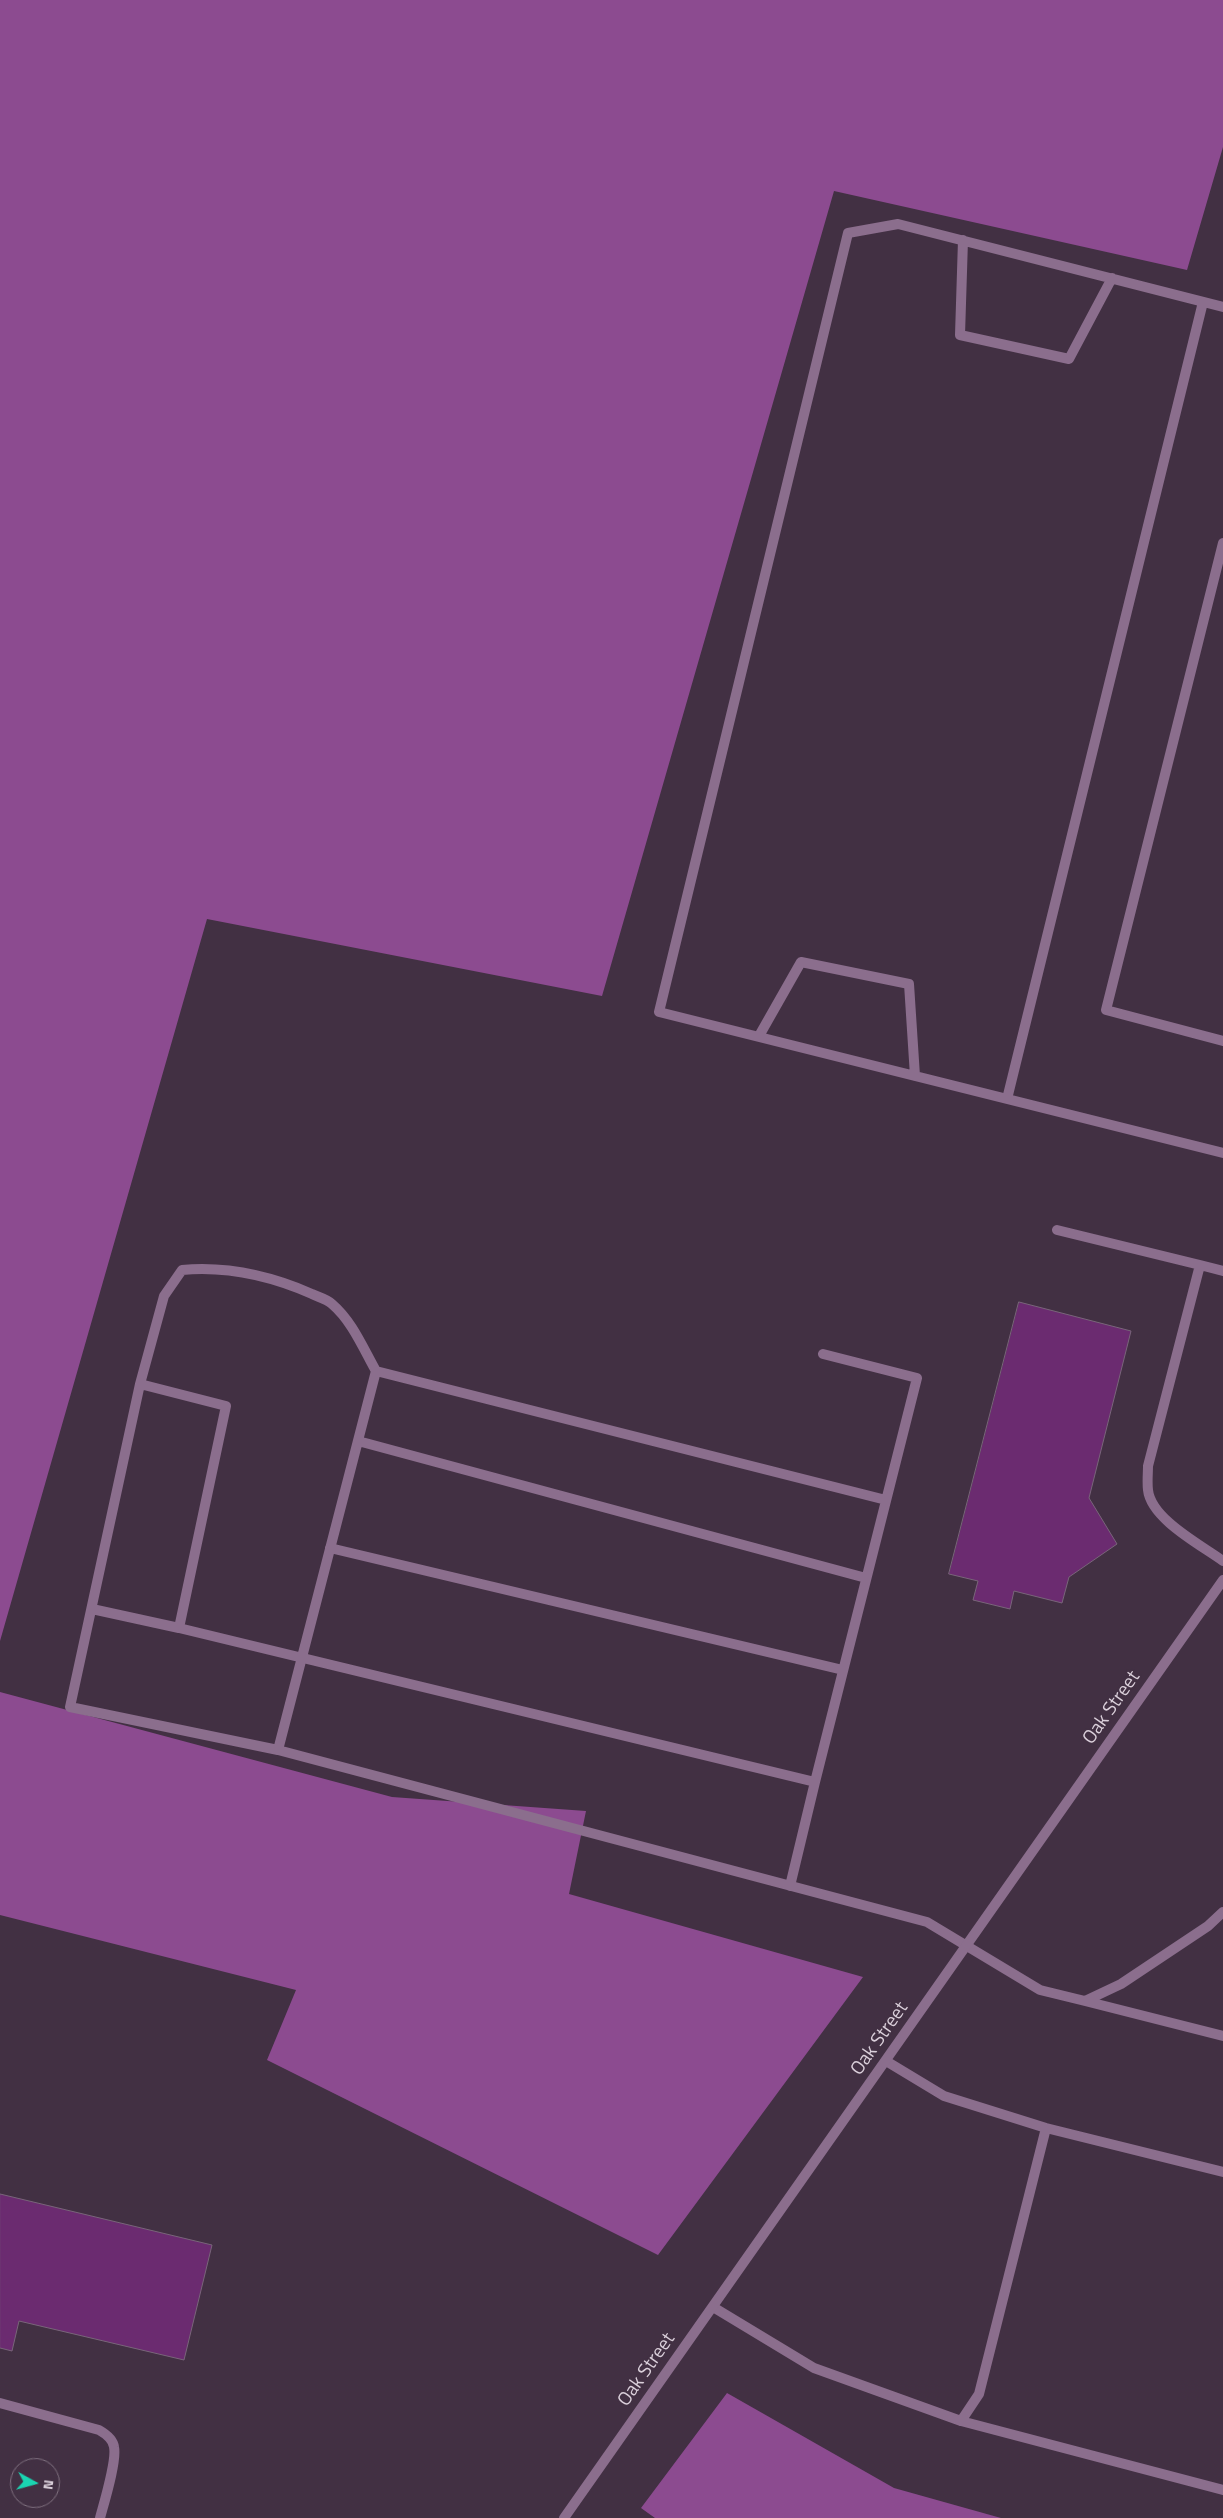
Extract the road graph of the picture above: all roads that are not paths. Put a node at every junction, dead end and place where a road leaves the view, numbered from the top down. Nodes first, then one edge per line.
1 (963, 240) junction
2 (1112, 278) junction
3 (1203, 302) junction
4 (1223, 307) edge
5 (1223, 543) edge
6 (759, 1036) junction
7 (1223, 1040) edge
8 (915, 1076) junction
9 (1007, 1099) junction
10 (1223, 1153) edge
11 (1057, 1230) dead end
12 (1200, 1265) junction
13 (1223, 1271) edge
14 (823, 1354) dead end
15 (376, 1371) junction
16 (140, 1384) junction
17 (358, 1441) junction
18 (886, 1500) junction
19 (330, 1548) junction
20 (1223, 1561) edge
21 (866, 1578) junction
22 (1223, 1580) edge
23 (92, 1609) junction
24 (179, 1628) junction
25 (302, 1656) junction
26 (843, 1670) junction
27 (278, 1750) junction
28 (815, 1782) junction
29 (790, 1886) junction
30 (1223, 1912) edge
31 (966, 1947) junction
32 (1085, 2001) junction
33 (1223, 2036) edge
34 (886, 2061) junction
35 (1046, 2128) junction
36 (1223, 2172) edge
37 (713, 2307) junction
38 (0, 2403) edge
39 (960, 2421) junction
40 (1223, 2490) edge
41 (100, 2518) edge
42 (564, 2518) edge

1 - 2 street
1 - 2 street
1 - 6 street
2 - 3 street
3 - 4 street
3 - 9 street
5 - 7 street
6 - 8 street
6 - 8 street
8 - 9 street
9 - 10 street
11 - 12 street
12 - 13 street
12 - 20 street
14 - 18 street
15 - 16 street
15 - 17 street
15 - 18 street
16 - 23 street
16 - 24 street
17 - 19 street
17 - 21 street
18 - 21 street
19 - 25 street
19 - 26 street
21 - 26 street
22 - 31 street, Oak Street
23 - 24 street
23 - 27 street
24 - 25 street
25 - 27 street
25 - 28 street
26 - 28 street
27 - 29 street
28 - 29 street
29 - 31 street
30 - 32 street
31 - 32 street
31 - 34 street, Oak Street
32 - 33 street
34 - 35 street
34 - 37 street, Oak Street
35 - 36 street
35 - 39 street
37 - 39 street
37 - 42 street, Oak Street
38 - 41 street
39 - 40 street

